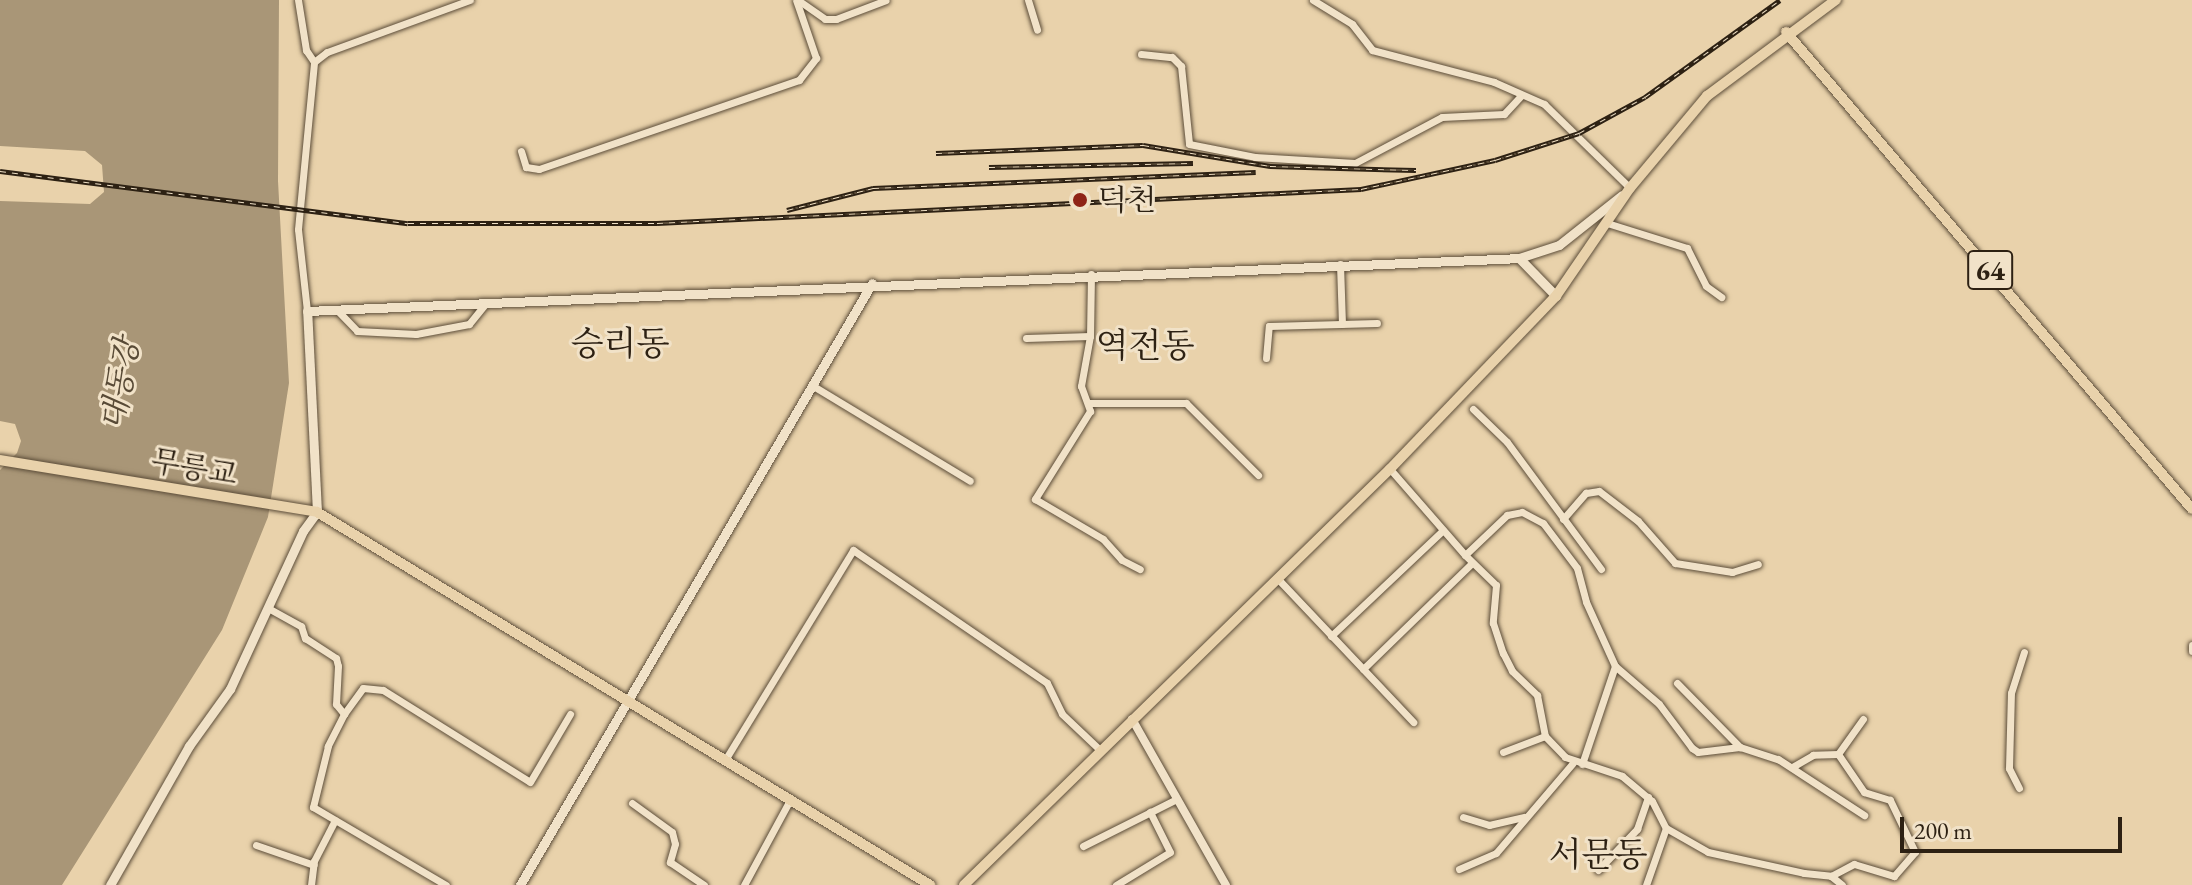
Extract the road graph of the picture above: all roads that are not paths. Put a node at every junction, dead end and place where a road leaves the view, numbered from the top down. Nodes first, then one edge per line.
1 (298, 0) edge
2 (470, 0) edge
3 (797, 0) edge
4 (886, 0) edge
5 (1028, 0) edge
6 (1313, 0) edge
7 (1836, 0) edge
8 (1037, 30) dead end
9 (1786, 32) junction
10 (1141, 54) dead end
11 (314, 62) junction
12 (1525, 96) junction
13 (521, 151) dead end
14 (1630, 188) junction
15 (1607, 223) junction
16 (1519, 258) junction
17 (1340, 264) junction
18 (1091, 274) junction
19 (872, 283) junction
20 (1556, 296) junction
21 (1721, 297) dead end
22 (486, 302) junction
23 (337, 310) junction
24 (307, 311) junction
25 (1377, 323) dead end
26 (1342, 324) junction
27 (1090, 336) junction
28 (1026, 338) dead end
29 (1266, 358) dead end
30 (815, 387) junction
31 (1089, 403) junction
32 (1473, 409) dead end
33 (0, 460) edge
34 (1390, 469) junction
35 (1258, 475) dead end
36 (970, 481) dead end
37 (2192, 509) edge
38 (317, 512) junction
39 (1563, 519) junction
40 (1443, 530) junction
41 (1465, 555) junction
42 (1472, 563) junction
43 (1758, 564) dead end
44 (1140, 569) dead end
45 (1601, 569) dead end
46 (1278, 579) junction
47 (268, 608) junction
48 (1331, 636) junction
49 (2024, 652) dead end
50 (1615, 666) junction
51 (1363, 669) junction
52 (1677, 683) dead end
53 (628, 702) junction
54 (344, 714) junction
55 (570, 714) dead end
56 (1132, 719) junction
57 (1863, 719) dead end
58 (1413, 722) dead end
59 (1545, 736) junction
60 (1740, 747) junction
61 (1100, 750) junction
62 (1503, 752) dead end
63 (1838, 754) junction
64 (725, 760) junction
65 (1577, 763) junction
66 (1792, 767) junction
67 (2019, 788) dead end
68 (1648, 797) junction
69 (1177, 799) junction
70 (790, 800) junction
71 (632, 803) dead end
72 (1150, 812) junction
73 (1864, 815) dead end
74 (1463, 817) dead end
75 (1524, 817) junction
76 (335, 820) junction
77 (1666, 828) junction
78 (256, 845) dead end
79 (1083, 846) dead end
80 (314, 865) junction
81 (1459, 869) dead end
82 (1598, 870) dead end
83 (1831, 876) junction
84 (110, 885) edge
85 (311, 885) edge
86 (446, 885) edge
87 (520, 885) edge
88 (704, 885) edge
89 (744, 885) edge
90 (930, 885) edge
91 (964, 885) edge
92 (1116, 885) edge
93 (1226, 885) edge
94 (1646, 885) edge
95 (1842, 885) edge

1 - 11 street
2 - 11 street
3 - 4 street
3 - 13 street
5 - 8 street
6 - 12 street
7 - 9 main road
9 - 14 main road
9 - 37 main road, 64
10 - 12 street
11 - 24 street
12 - 14 street
14 - 15 main road
14 - 16 main road
15 - 20 main road
15 - 21 street
16 - 17 main road
16 - 20 main road
17 - 18 main road
17 - 26 street
18 - 19 main road
18 - 27 street
19 - 22 main road
19 - 30 main road
20 - 34 main road
22 - 23 main road
22 - 23 street
23 - 24 main road
24 - 38 main road
25 - 26 street
26 - 29 street
27 - 28 street
27 - 31 street
30 - 36 street
30 - 53 main road
31 - 35 street
31 - 44 street
32 - 39 street
33 - 38 main road, 무릉교
34 - 40 street
34 - 46 main road
38 - 47 main road
38 - 53 main road
39 - 43 street
39 - 45 street
40 - 41 street
40 - 48 street
41 - 42 street
41 - 50 street
42 - 51 street
42 - 59 street
46 - 48 street
46 - 56 main road
47 - 54 street
47 - 84 main road
48 - 51 street
49 - 67 street
50 - 60 street
50 - 65 street
51 - 58 street
52 - 60 street
53 - 64 main road
53 - 87 main road
54 - 55 street
54 - 76 street
56 - 61 main road
56 - 69 street
57 - 63 street
59 - 62 street
59 - 65 street
60 - 66 street
61 - 64 street
61 - 91 main road
63 - 66 street
63 - 83 street
64 - 70 main road
65 - 68 street
65 - 75 street
66 - 73 street
68 - 77 street
68 - 82 street
69 - 72 street
69 - 93 street
70 - 89 street
70 - 90 main road
71 - 88 street
72 - 79 street
72 - 92 street
74 - 75 street
75 - 81 street
76 - 80 street
76 - 86 street
77 - 83 street
77 - 94 street
78 - 80 street
80 - 85 street
83 - 95 street

